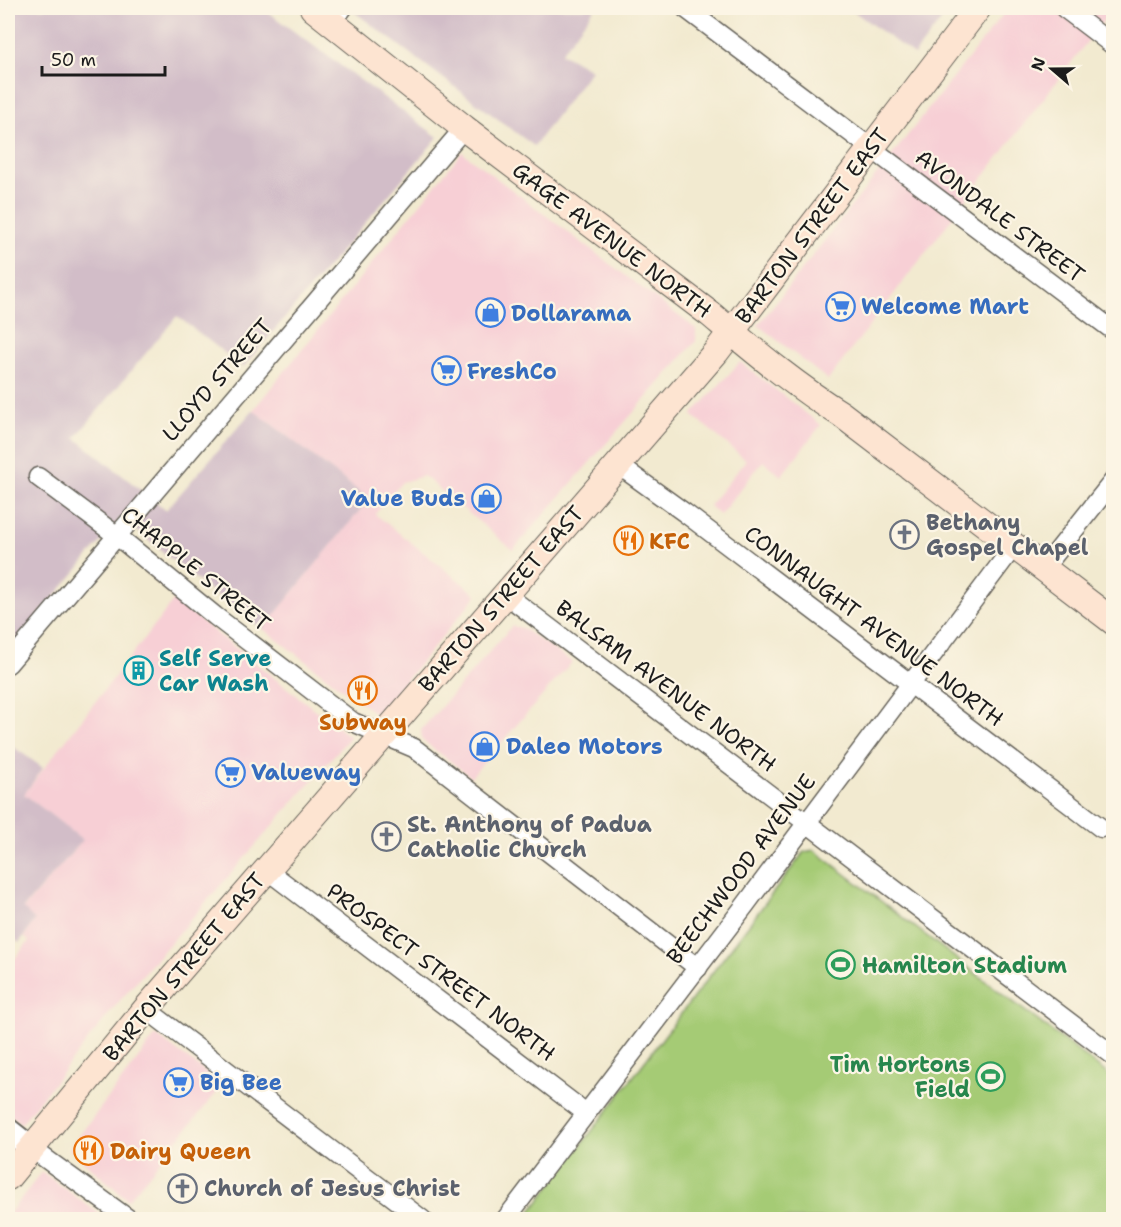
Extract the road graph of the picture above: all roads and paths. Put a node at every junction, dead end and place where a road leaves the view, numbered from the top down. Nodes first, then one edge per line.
1 (685, 8) edge
2 (978, 8) edge
3 (1064, 8) edge
4 (329, 12) edge
5 (1113, 46) edge
6 (464, 128) junction
7 (870, 148) junction
8 (1113, 331) edge
9 (731, 332) junction
10 (617, 464) junction
11 (38, 477) dead end
12 (1113, 480) edge
13 (116, 535) junction
14 (1014, 546) junction
15 (1044, 568) junction
16 (505, 594) junction
17 (1113, 622) edge
18 (8, 664) edge
19 (910, 684) junction
20 (384, 736) junction
21 (806, 823) junction
22 (1101, 828) dead end
23 (267, 870) junction
24 (698, 968) junction
25 (146, 1009) junction
26 (1113, 1056) edge
27 (586, 1113) junction
28 (8, 1130) edge
29 (31, 1148) junction
30 (8, 1177) edge
31 (130, 1220) edge
32 (423, 1220) edge
33 (505, 1220) edge

1 - 7 street, AVONDALE STREET
2 - 7 main road, BARTON STREET EAST
3 - 5 street
4 - 6 main road, GAGE AVENUE NORTH
6 - 9 main road, GAGE AVENUE NORTH
6 - 13 street, LLOYD STREET
7 - 8 street, AVONDALE STREET
7 - 9 main road, BARTON STREET EAST
9 - 10 main road, BARTON STREET EAST
9 - 14 main road, GAGE AVENUE NORTH
10 - 16 main road, BARTON STREET EAST
10 - 19 street, CONNAUGHT AVENUE NORTH
11 - 13 street, CHAPPLE STREET
12 - 15 street
13 - 18 street, LLOYD STREET
13 - 20 street, CHAPPLE STREET
14 - 15 main road, GAGE AVENUE NORTH
14 - 19 street, BEECHWOOD AVENUE
15 - 17 main road, GAGE AVENUE NORTH
16 - 20 main road, BARTON STREET EAST
16 - 21 street, BALSAM AVENUE NORTH
19 - 21 street, BEECHWOOD AVENUE
19 - 22 street, CONNAUGHT AVENUE NORTH
20 - 23 main road, BARTON STREET EAST
20 - 24 street, CHAPPLE STREET
21 - 24 street, BEECHWOOD AVENUE
21 - 26 street, BALSAM AVENUE NORTH
23 - 25 main road, BARTON STREET EAST
23 - 27 street, PROSPECT STREET NORTH
24 - 27 street, BEECHWOOD AVENUE
25 - 29 main road, BARTON STREET EAST
25 - 32 street
27 - 33 street, BEECHWOOD AVENUE
28 - 29 street
29 - 30 main road, BARTON STREET EAST
29 - 31 street

